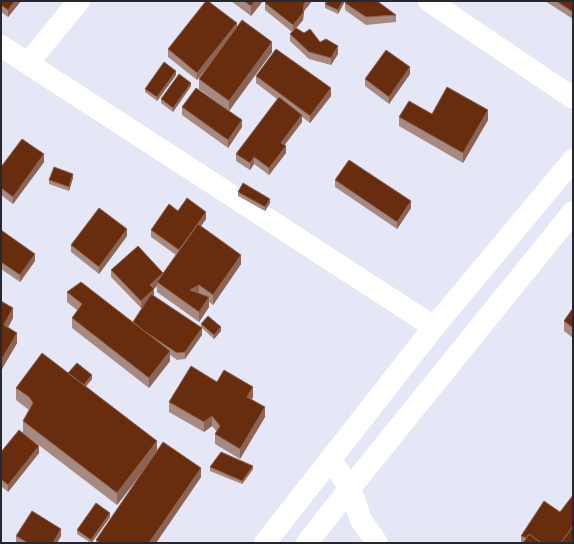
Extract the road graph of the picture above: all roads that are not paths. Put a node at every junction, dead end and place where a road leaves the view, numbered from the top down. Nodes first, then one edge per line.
1 (79, 1) edge
2 (429, 1) edge
3 (1, 46) edge
4 (28, 63) junction
5 (573, 98) edge
6 (573, 160) edge
7 (573, 212) edge
8 (434, 327) junction
9 (330, 459) junction
10 (350, 488) junction
11 (265, 543) edge
12 (307, 543) edge
13 (377, 543) edge

1 - 4 main road
2 - 5 main road
3 - 4 main road
4 - 8 main road
6 - 8 main road
7 - 10 main road
8 - 9 main road
9 - 10 main road
9 - 11 main road
10 - 12 main road
10 - 13 main road

